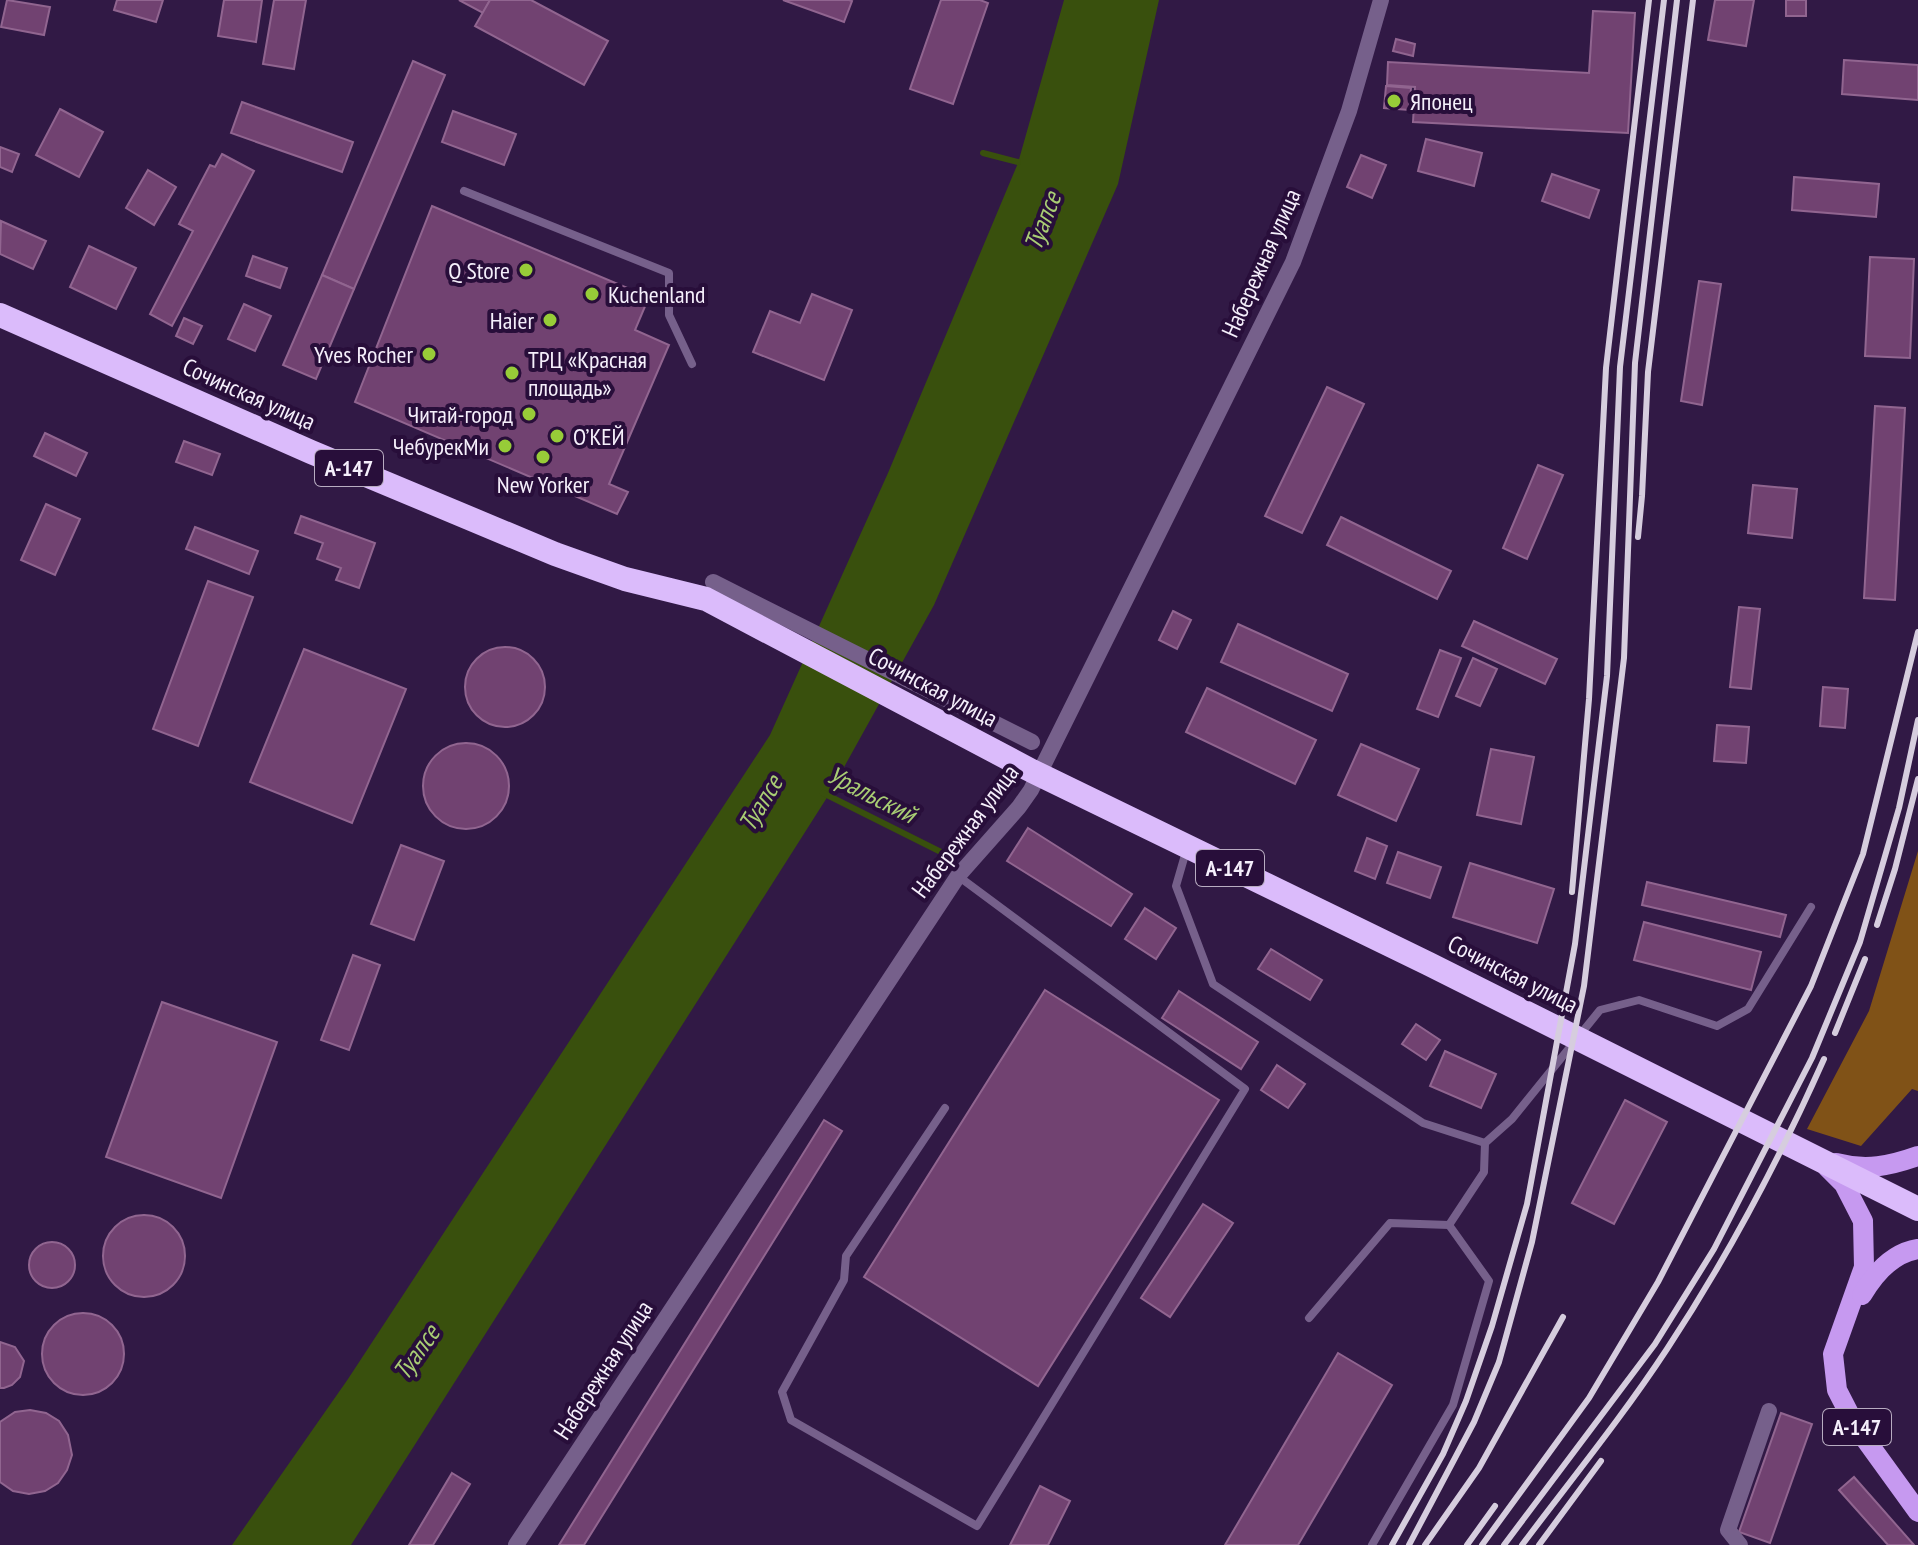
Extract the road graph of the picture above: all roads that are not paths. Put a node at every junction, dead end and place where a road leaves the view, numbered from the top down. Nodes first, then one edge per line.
1 (1381, 0) edge
2 (464, 191) dead end
3 (0, 315) edge
4 (692, 364) dead end
5 (709, 590) junction
6 (1032, 742) dead end
7 (1035, 773) junction
8 (1187, 848) junction
9 (958, 876) junction
10 (1811, 907) dead end
11 (945, 1108) dead end
12 (1485, 1143) junction
13 (1918, 1156) edge
14 (1819, 1158) junction
15 (1918, 1209) edge
16 (1449, 1225) junction
17 (1918, 1249) edge
18 (1309, 1318) dead end
19 (1841, 1329) junction
20 (1769, 1411) dead end
21 (1918, 1512) edge
22 (516, 1545) edge
23 (1372, 1545) edge
24 (1740, 1545) edge

1 - 7 street, Набережная улица
2 - 4 lane
3 - 5 highway, Сочинская улица / А-147
5 - 6 street
5 - 7 highway, Сочинская улица / А-147
7 - 8 highway, Сочинская улица / А-147
7 - 9 street, Набережная улица
8 - 12 lane
8 - 14 highway, Сочинская улица / А-147
9 - 11 lane
9 - 22 street, Набережная улица
10 - 12 lane
12 - 16 lane
13 - 14 main road, А-147
14 - 15 highway, А-147
14 - 19 main road, А-147
16 - 18 lane
16 - 23 lane
17 - 19 main road, А-147
19 - 21 main road, А-147
20 - 24 street

